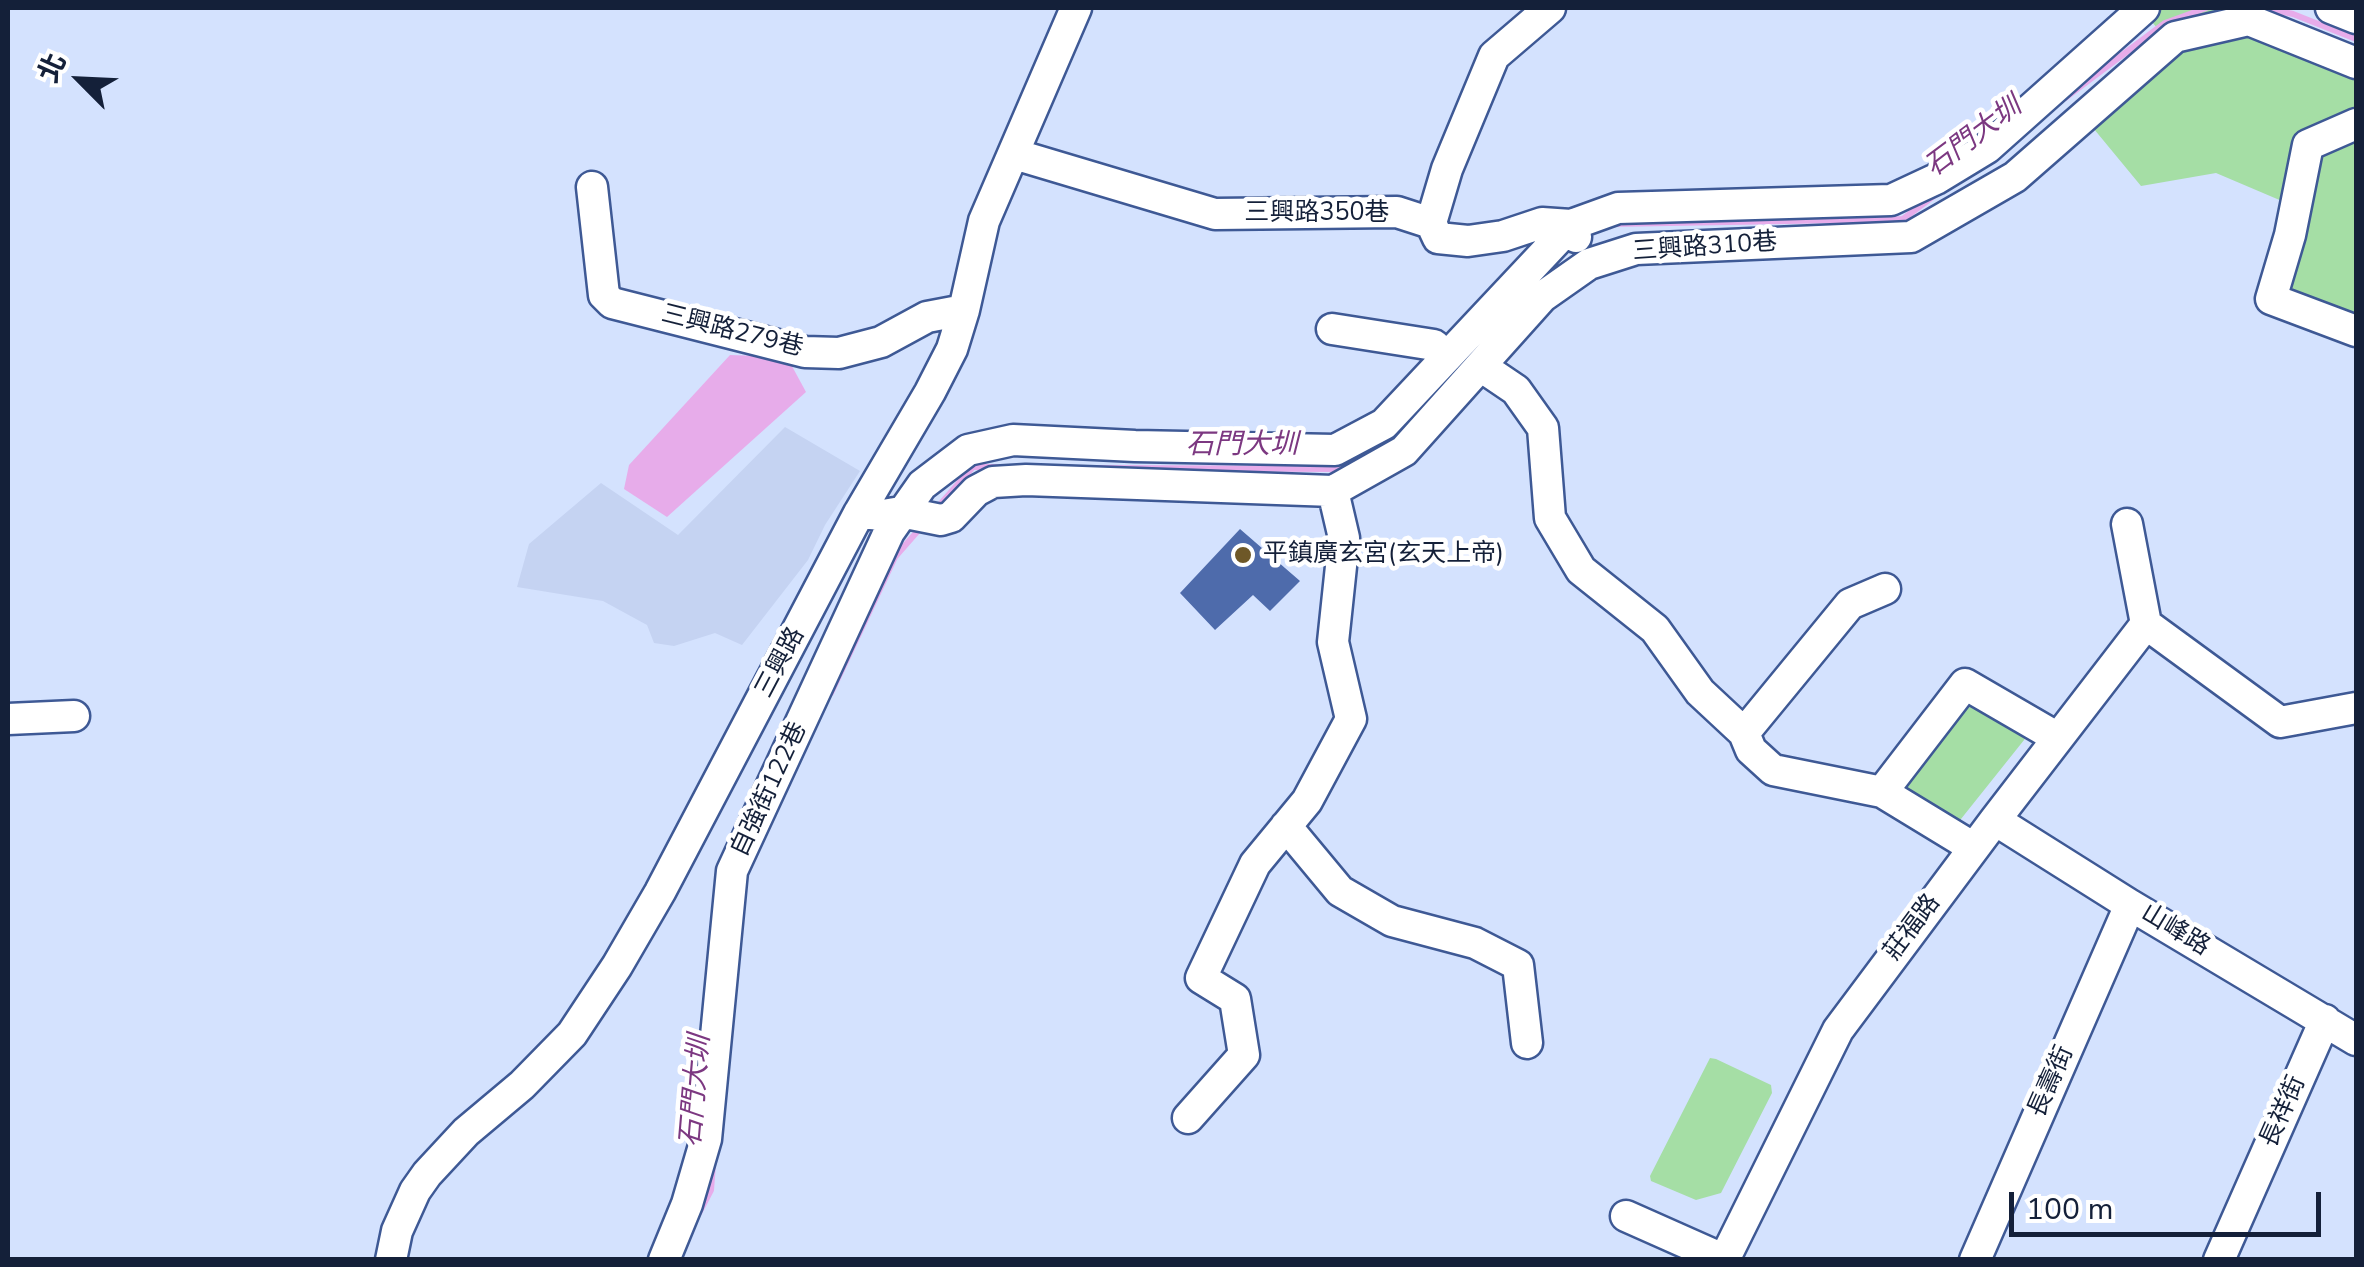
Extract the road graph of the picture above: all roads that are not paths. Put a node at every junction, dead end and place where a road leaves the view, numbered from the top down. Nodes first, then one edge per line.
1 (1076, 8) edge
2 (1550, 8) edge
3 (2144, 8) edge
4 (2331, 8) edge
5 (2356, 18) edge
6 (2356, 63) edge
7 (2356, 124) edge
8 (1014, 154) junction
9 (592, 187) dead end
10 (1431, 223) junction
11 (1580, 244) junction
12 (964, 310) junction
13 (1332, 328) dead end
14 (2356, 331) edge
15 (1447, 357) junction
16 (1482, 367) junction
17 (1334, 491) junction
18 (859, 513) junction
19 (914, 515) junction
20 (2128, 524) dead end
21 (1885, 588) dead end
22 (2146, 624) junction
23 (2356, 708) edge
24 (74, 716) dead end
25 (8, 719) edge
26 (1744, 733) junction
27 (2058, 738) junction
28 (1882, 792) junction
29 (1994, 820) junction
30 (1286, 826) junction
31 (1974, 848) junction
32 (2130, 905) junction
33 (2325, 1020) junction
34 (2356, 1040) edge
35 (1528, 1043) dead end
36 (1188, 1118) dead end
37 (1626, 1216) dead end
38 (1724, 1259) edge
39 (391, 1260) edge
40 (664, 1260) edge
41 (1975, 1260) edge
42 (2219, 1260) edge

1 - 8 street, 三興路
2 - 10 street
3 - 11 street, 三興路310巷
4 - 5 street
6 - 11 street, 三興路310巷
7 - 14 street
8 - 10 street, 三興路350巷
8 - 12 street, 三興路
9 - 12 street, 三興路279巷
10 - 11 street, 三興路350巷
11 - 15 street, 三興路310巷
11 - 16 street, 三興路310巷
12 - 18 street, 三興路
13 - 15 street
15 - 19 street, 三興路310巷
16 - 17 street, 三興路310巷
16 - 26 street
17 - 19 street
17 - 30 street
18 - 19 street
18 - 39 street, 三興路
19 - 40 street, 自強街122巷
20 - 22 street
21 - 26 street
22 - 23 street
22 - 27 street, 莊福路
24 - 25 street
26 - 28 street
27 - 28 street
27 - 29 street, 莊福路
28 - 31 street
29 - 31 street, 莊福路
29 - 32 street, 山峰路
30 - 35 street
30 - 36 street
31 - 38 street, 莊福路
32 - 33 street, 山峰路
32 - 41 street, 長壽街
33 - 34 street, 山峰路
33 - 42 street, 長祥街
37 - 38 street

